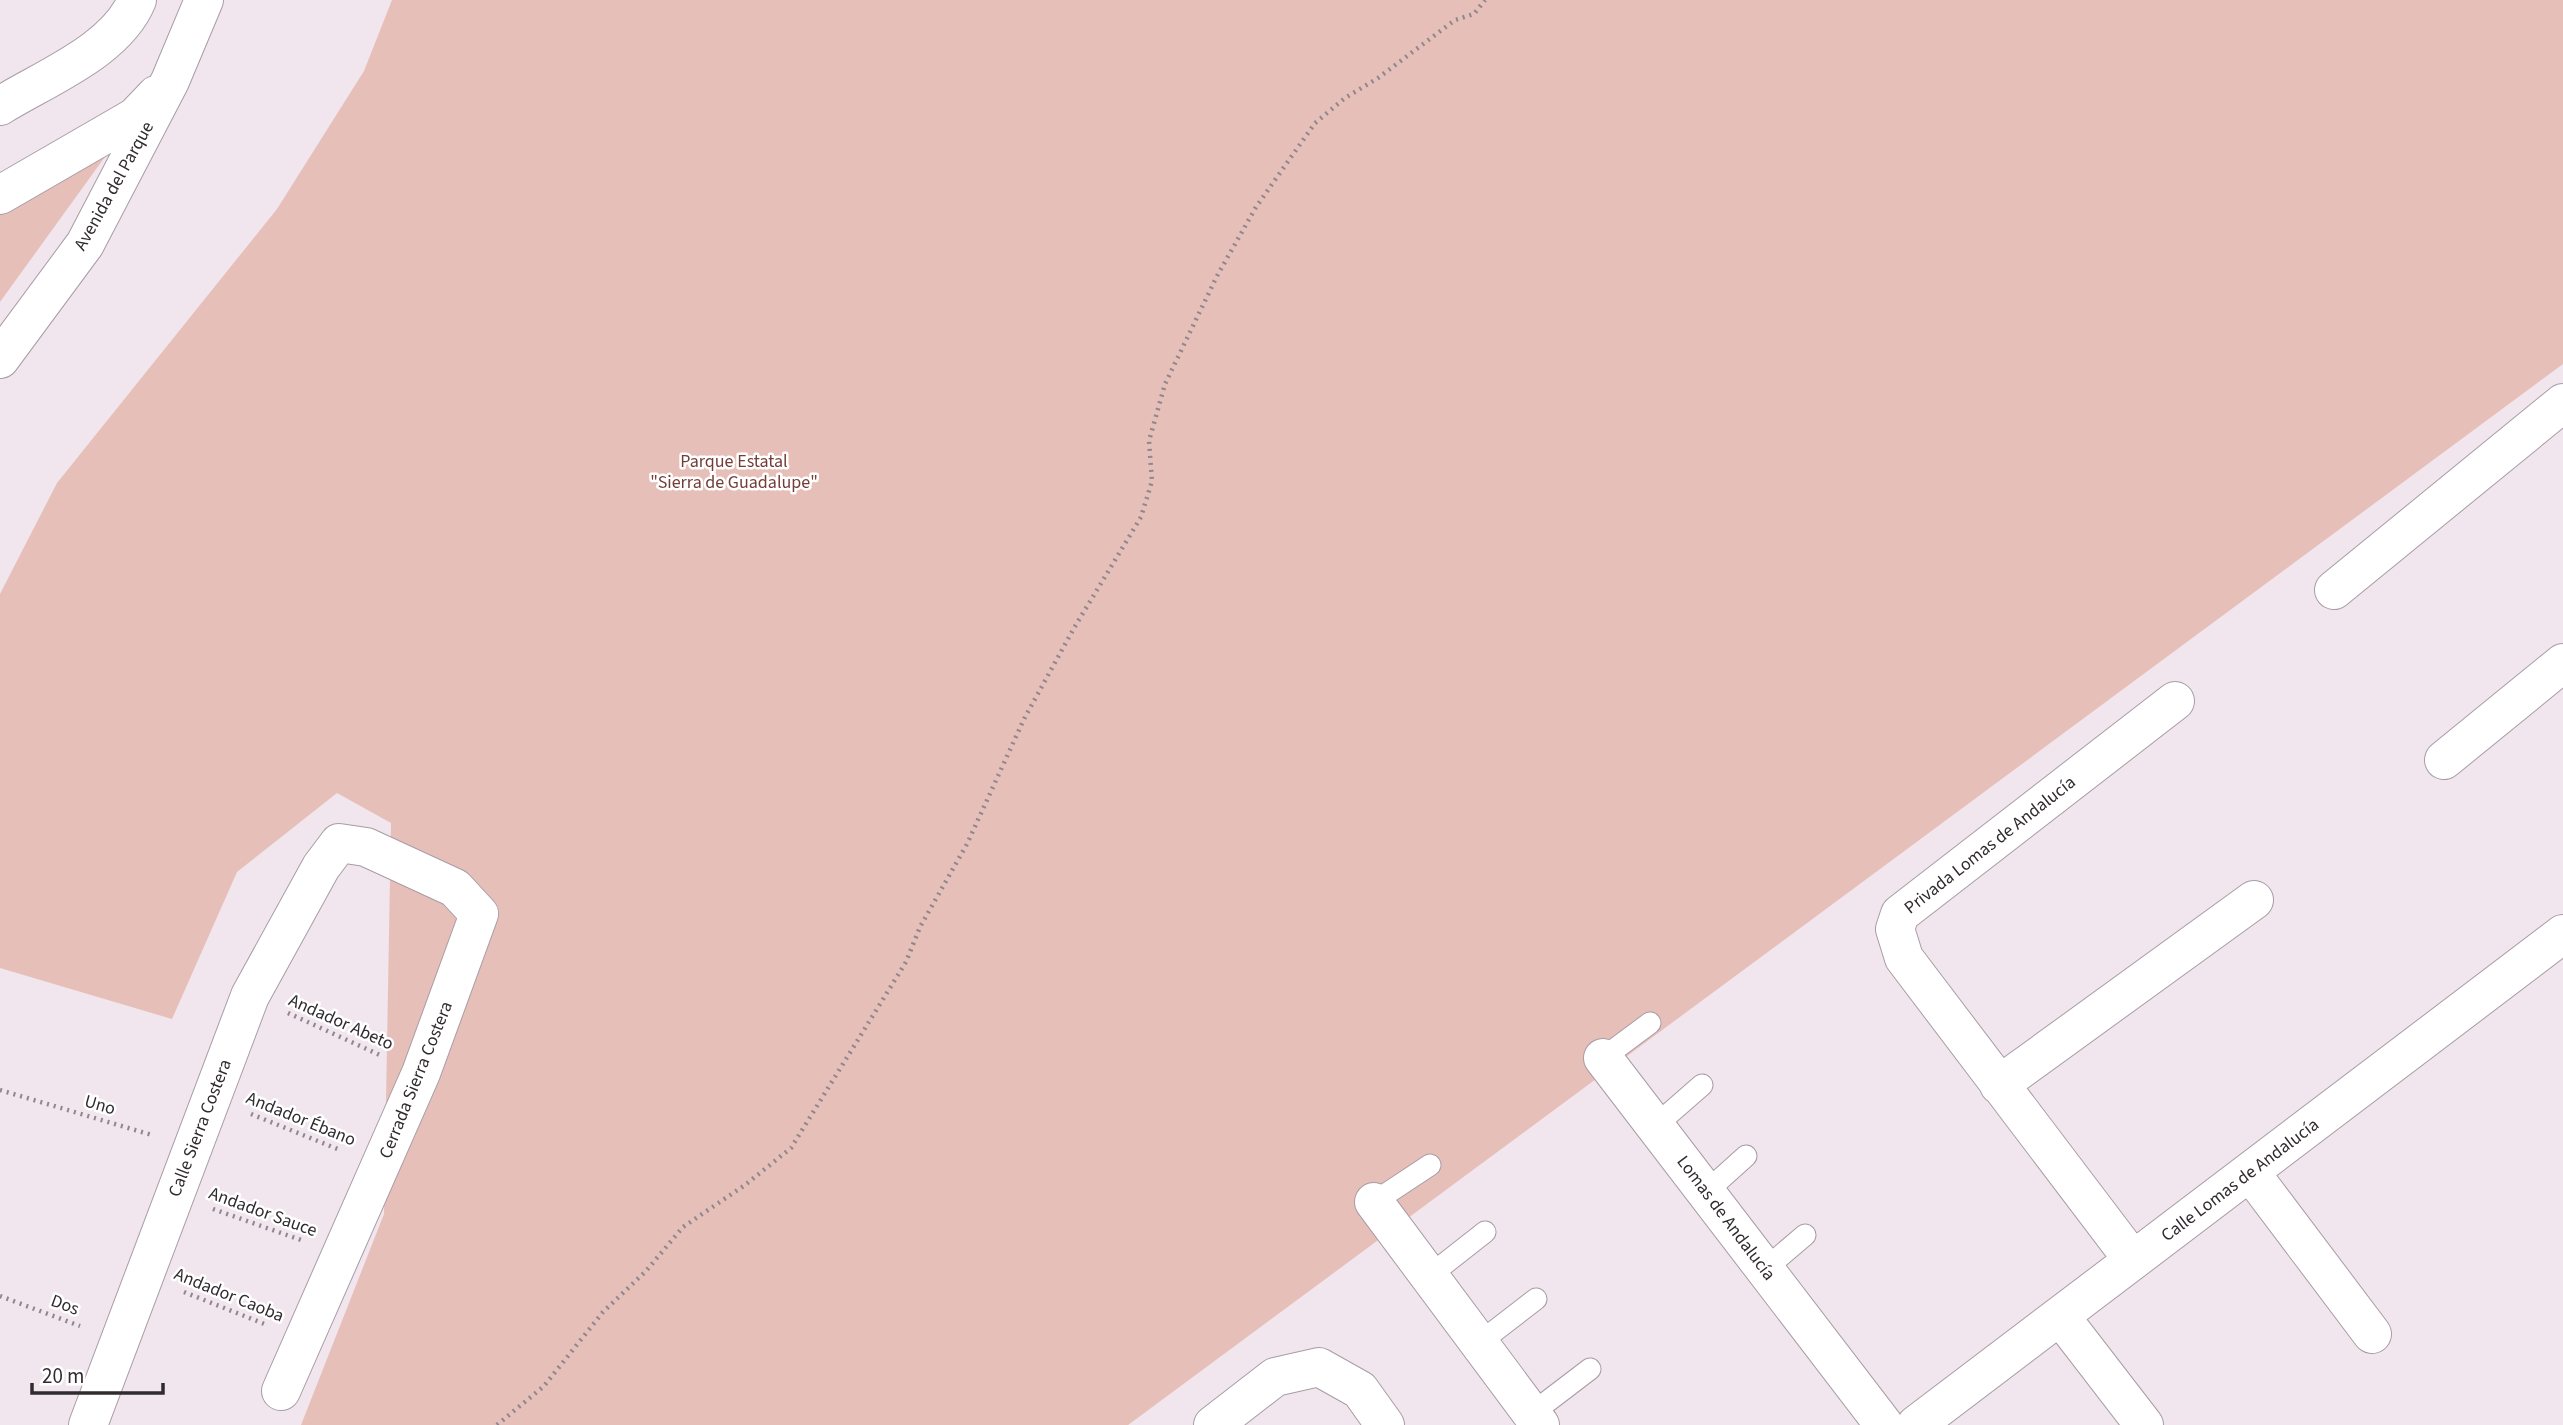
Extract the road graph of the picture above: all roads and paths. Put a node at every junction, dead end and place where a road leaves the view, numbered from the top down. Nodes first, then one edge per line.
1 (137, 0) edge
2 (204, 0) edge
3 (1485, 0) edge
4 (170, 81) junction
5 (0, 106) edge
6 (0, 195) edge
7 (0, 359) edge
8 (2563, 402) edge
9 (2334, 590) dead end
10 (2563, 663) edge
11 (2175, 701) dead end
12 (2444, 760) dead end
13 (339, 843) joint
14 (2254, 900) dead end
15 (2563, 934) edge
16 (250, 996) junction
17 (1650, 1023) dead end
18 (1603, 1058) joint
19 (421, 1073) junction
20 (1999, 1084) junction
21 (1702, 1085) dead end
22 (0, 1090) edge
23 (211, 1098) junction
24 (1655, 1126) junction
25 (193, 1147) junction
26 (1746, 1156) dead end
27 (1430, 1165) dead end
28 (380, 1166) junction
29 (2250, 1172) junction
30 (1706, 1192) junction
31 (175, 1195) junction
32 (1374, 1202) joint
33 (1485, 1233) dead end
34 (1805, 1235) dead end
35 (341, 1255) junction
36 (2133, 1260) junction
37 (1765, 1269) junction
38 (144, 1276) junction
39 (1429, 1276) junction
40 (0, 1296) edge
41 (1536, 1300) dead end
42 (2060, 1315) junction
43 (2372, 1334) dead end
44 (303, 1339) junction
45 (120, 1340) junction
46 (1479, 1343) junction
47 (1590, 1369) dead end
48 (281, 1391) dead end
49 (1535, 1419) edge
50 (1922, 1423) edge
51 (89, 1425) edge
52 (497, 1425) edge
53 (1213, 1425) edge
54 (1385, 1425) edge
55 (1884, 1425) edge
56 (2144, 1425) edge

1 - 5 street
2 - 4 street, Avenida del Parque
3 - 52 path
4 - 6 street
4 - 7 street, Avenida del Parque
8 - 9 street
10 - 12 street
11 - 20 street, Privada Lomas de Andalucía
13 - 16 street, Calle Sierra Costera
13 - 19 street, Cerrada Sierra Costera
14 - 20 street
15 - 29 street, Calle Lomas de Andalucía
16 - 19 path, Andador Abeto
16 - 23 street, Calle Sierra Costera
17 - 18 lane, Lomas de Andalucía
18 - 24 street, Lomas de Andalucía
19 - 28 street, Cerrada Sierra Costera
20 - 36 street, Privada Lomas de Andalucía
21 - 24 lane
22 - 25 path, Uno
23 - 25 street, Calle Sierra Costera
23 - 28 path, Andador Ébano
24 - 30 street, Lomas de Andalucía
25 - 31 street, Calle Sierra Costera
26 - 30 lane
27 - 32 lane
28 - 35 street, Cerrada Sierra Costera
29 - 36 street, Calle Lomas de Andalucía
29 - 43 street
30 - 37 street, Lomas de Andalucía
31 - 35 path, Andador Sauce
31 - 38 street, Calle Sierra Costera
32 - 39 street
33 - 39 lane
34 - 37 lane
35 - 44 street, Cerrada Sierra Costera
36 - 42 street, Calle Lomas de Andalucía
37 - 55 street, Lomas de Andalucía
38 - 44 path, Andador Caoba
38 - 45 street, Calle Sierra Costera
39 - 46 street
40 - 45 path, Dos
41 - 46 lane
42 - 50 street, Calle Lomas de Andalucía
42 - 56 street
44 - 48 street, Cerrada Sierra Costera
45 - 51 street, Calle Sierra Costera
46 - 49 street
47 - 49 lane
53 - 54 street

